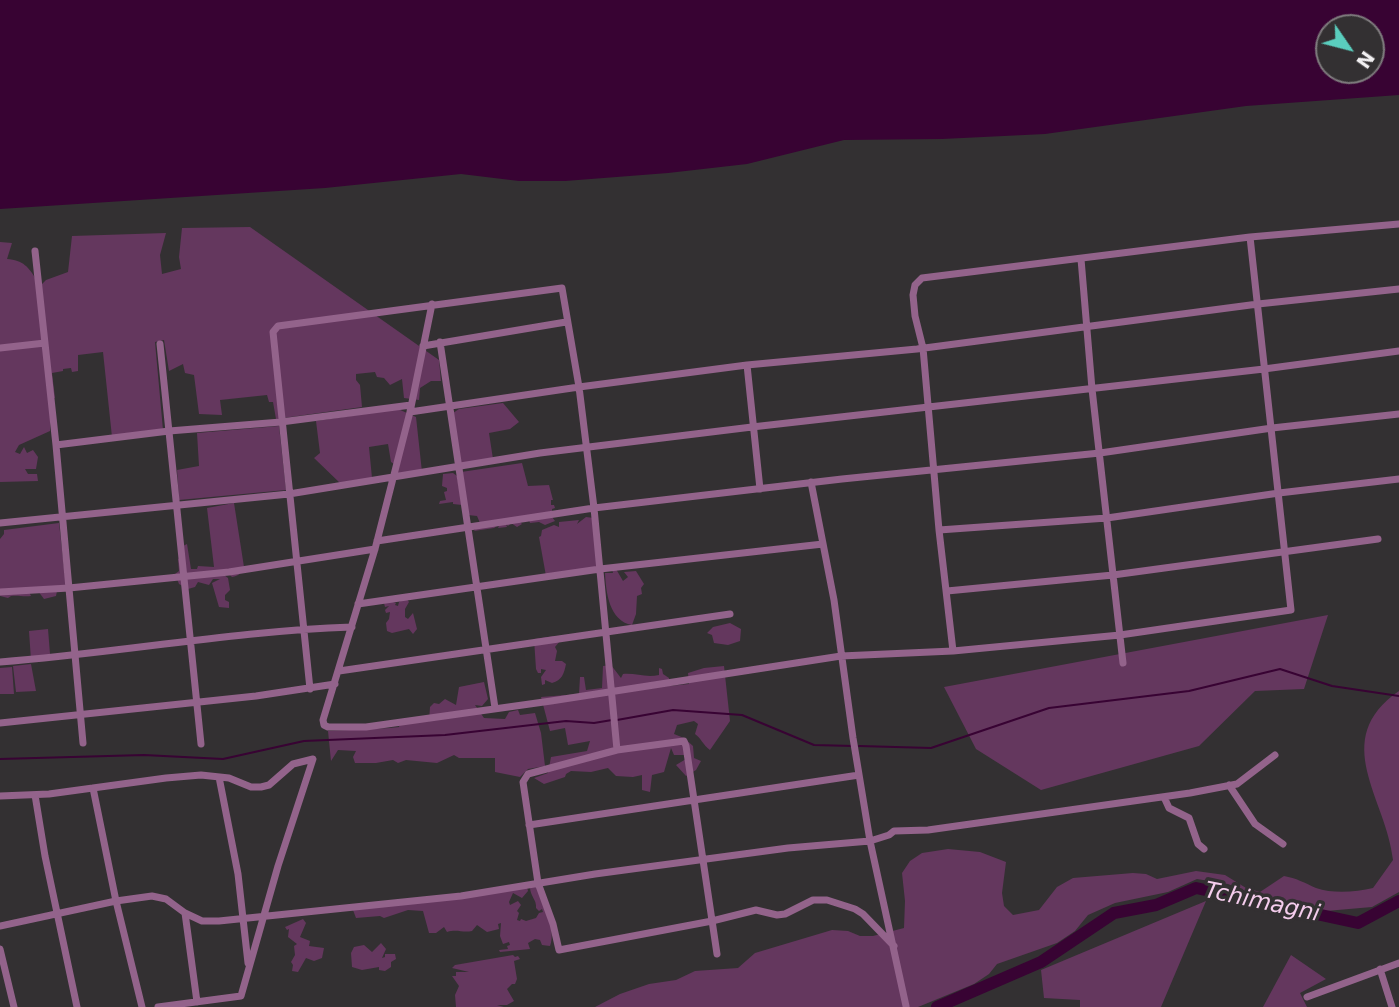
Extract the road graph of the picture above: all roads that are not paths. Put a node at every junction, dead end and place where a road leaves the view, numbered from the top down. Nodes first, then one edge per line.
1 (1399, 224) edge
2 (1250, 237) junction
3 (36, 251) dead end
4 (1081, 259) junction
5 (1399, 289) edge
6 (432, 304) junction
7 (1258, 304) junction
8 (566, 322) junction
9 (1087, 327) junction
10 (440, 342) junction
11 (45, 343) junction
12 (160, 344) dead end
13 (423, 346) junction
14 (0, 348) edge
15 (923, 348) junction
16 (1399, 351) edge
17 (747, 365) junction
18 (1264, 369) junction
19 (579, 387) junction
20 (1092, 389) junction
21 (449, 406) junction
22 (927, 408) junction
23 (410, 409) junction
24 (1399, 414) edge
25 (281, 422) junction
26 (752, 427) junction
27 (1272, 428) junction
28 (169, 431) junction
29 (57, 445) junction
30 (586, 447) junction
31 (1100, 453) junction
32 (458, 466) junction
33 (934, 469) junction
34 (392, 478) junction
35 (1399, 479) edge
36 (811, 482) junction
37 (760, 489) junction
38 (1279, 493) junction
39 (289, 494) junction
40 (176, 505) junction
41 (594, 508) junction
42 (63, 517) junction
43 (1107, 518) junction
44 (0, 523) edge
45 (467, 528) junction
46 (939, 530) junction
47 (1378, 539) dead end
48 (377, 541) junction
49 (823, 544) junction
50 (375, 549) junction
51 (1285, 554) junction
52 (296, 561) junction
53 (600, 569) junction
54 (1113, 575) junction
55 (184, 577) junction
56 (69, 588) junction
57 (476, 588) junction
58 (947, 591) junction
59 (0, 592) edge
60 (358, 604) junction
61 (730, 614) dead end
62 (352, 627) junction
63 (303, 629) junction
64 (604, 632) junction
65 (1120, 635) junction
66 (189, 640) junction
67 (485, 648) junction
68 (953, 651) junction
69 (76, 655) junction
70 (841, 656) junction
71 (0, 662) edge
72 (1123, 663) dead end
73 (339, 671) junction
74 (335, 684) junction
75 (310, 689) junction
76 (612, 692) junction
77 (196, 702) junction
78 (495, 708) junction
79 (82, 714) junction
80 (0, 723) edge
81 (83, 743) dead end
82 (201, 744) dead end
83 (617, 750) junction
84 (1275, 755) dead end
85 (859, 775) junction
86 (219, 777) junction
87 (1229, 785) junction
88 (93, 788) junction
89 (35, 795) junction
90 (0, 796) edge
91 (1164, 797) junction
92 (694, 799) junction
93 (529, 825) junction
94 (870, 841) junction
95 (1283, 844) dead end
96 (1204, 849) dead end
97 (702, 860) junction
98 (538, 883) junction
99 (116, 901) junction
100 (58, 913) junction
101 (185, 913) junction
102 (243, 918) junction
103 (263, 918) junction
104 (712, 921) junction
105 (0, 926) edge
106 (894, 946) junction
107 (0, 948) edge
108 (717, 954) dead end
109 (1399, 963) edge
110 (249, 967) junction
111 (1380, 969) junction
112 (1307, 997) dead end
113 (197, 1002) junction
114 (906, 1006) edge
115 (14, 1007) edge
116 (77, 1007) edge
117 (142, 1007) edge
118 (158, 1007) edge
119 (1392, 1007) edge

1 - 2 street
2 - 4 street
2 - 7 street
3 - 11 street
4 - 9 street
4 - 15 street
5 - 7 street
6 - 8 street
6 - 13 street
6 - 25 street
7 - 9 street
7 - 18 street
8 - 10 street
8 - 19 street
9 - 15 street
9 - 20 street
10 - 13 street
10 - 21 street
11 - 14 street
11 - 29 street
12 - 28 street
13 - 23 street
15 - 17 street
15 - 22 street
16 - 18 street
17 - 19 street
17 - 26 street
18 - 20 street
18 - 27 street
19 - 21 street
19 - 30 street
20 - 22 street
20 - 31 street
21 - 23 street
21 - 32 street
22 - 26 street
22 - 33 street
23 - 25 street
23 - 34 street
24 - 27 street
25 - 28 street
25 - 39 street
26 - 30 street
26 - 37 street
27 - 31 street
27 - 38 street
28 - 29 street
28 - 40 street
29 - 42 street
30 - 32 street
30 - 41 street
31 - 33 street
31 - 43 street
32 - 34 street
32 - 45 street
33 - 36 street
33 - 46 street
34 - 39 street
34 - 48 street
35 - 38 street
36 - 37 street
36 - 49 street
37 - 41 street
38 - 43 street
38 - 51 street
39 - 40 street
39 - 52 street
40 - 42 street
40 - 55 street
41 - 45 street
41 - 53 street
42 - 44 street
42 - 56 street
43 - 46 street
43 - 54 street
45 - 48 street
45 - 57 street
46 - 58 street
47 - 51 street
48 - 50 street
49 - 53 street
49 - 70 street
50 - 52 street
50 - 60 street
51 - 54 street
51 - 65 street
52 - 55 street
52 - 63 street
53 - 57 street
53 - 64 street
54 - 58 street
54 - 65 street
55 - 56 street
55 - 66 street
56 - 59 street
56 - 69 street
57 - 60 street
57 - 67 street
58 - 68 street
60 - 62 street
61 - 64 street
62 - 63 street
62 - 73 street
63 - 66 street
63 - 75 street
64 - 67 street
64 - 76 street
65 - 68 street
65 - 72 street
66 - 69 street
66 - 77 street
67 - 73 street
67 - 78 street
68 - 70 street
69 - 71 street
69 - 79 street
70 - 76 street
70 - 85 street
73 - 74 street
74 - 75 street
74 - 78 street
75 - 77 street
76 - 78 street
76 - 83 street
77 - 79 street
77 - 82 street
79 - 80 street
79 - 81 street
83 - 92 street
83 - 93 street
84 - 87 street
85 - 92 street
85 - 94 street
86 - 88 street
86 - 102 street
86 - 103 street
87 - 91 street
87 - 95 street
88 - 89 street
88 - 99 street
89 - 90 street
89 - 100 street
91 - 94 street
91 - 96 street
92 - 93 street
92 - 97 street
93 - 98 street
94 - 97 street
94 - 106 street
97 - 98 street
97 - 104 street
98 - 103 street
98 - 104 street
99 - 100 street
99 - 101 street
99 - 117 street
100 - 105 street
100 - 116 street
101 - 102 street
101 - 113 street
102 - 103 street
102 - 110 street
103 - 110 street
104 - 106 street
104 - 108 street
106 - 114 street
107 - 115 street
109 - 111 street
110 - 113 street
111 - 112 street
111 - 119 street
113 - 118 street

